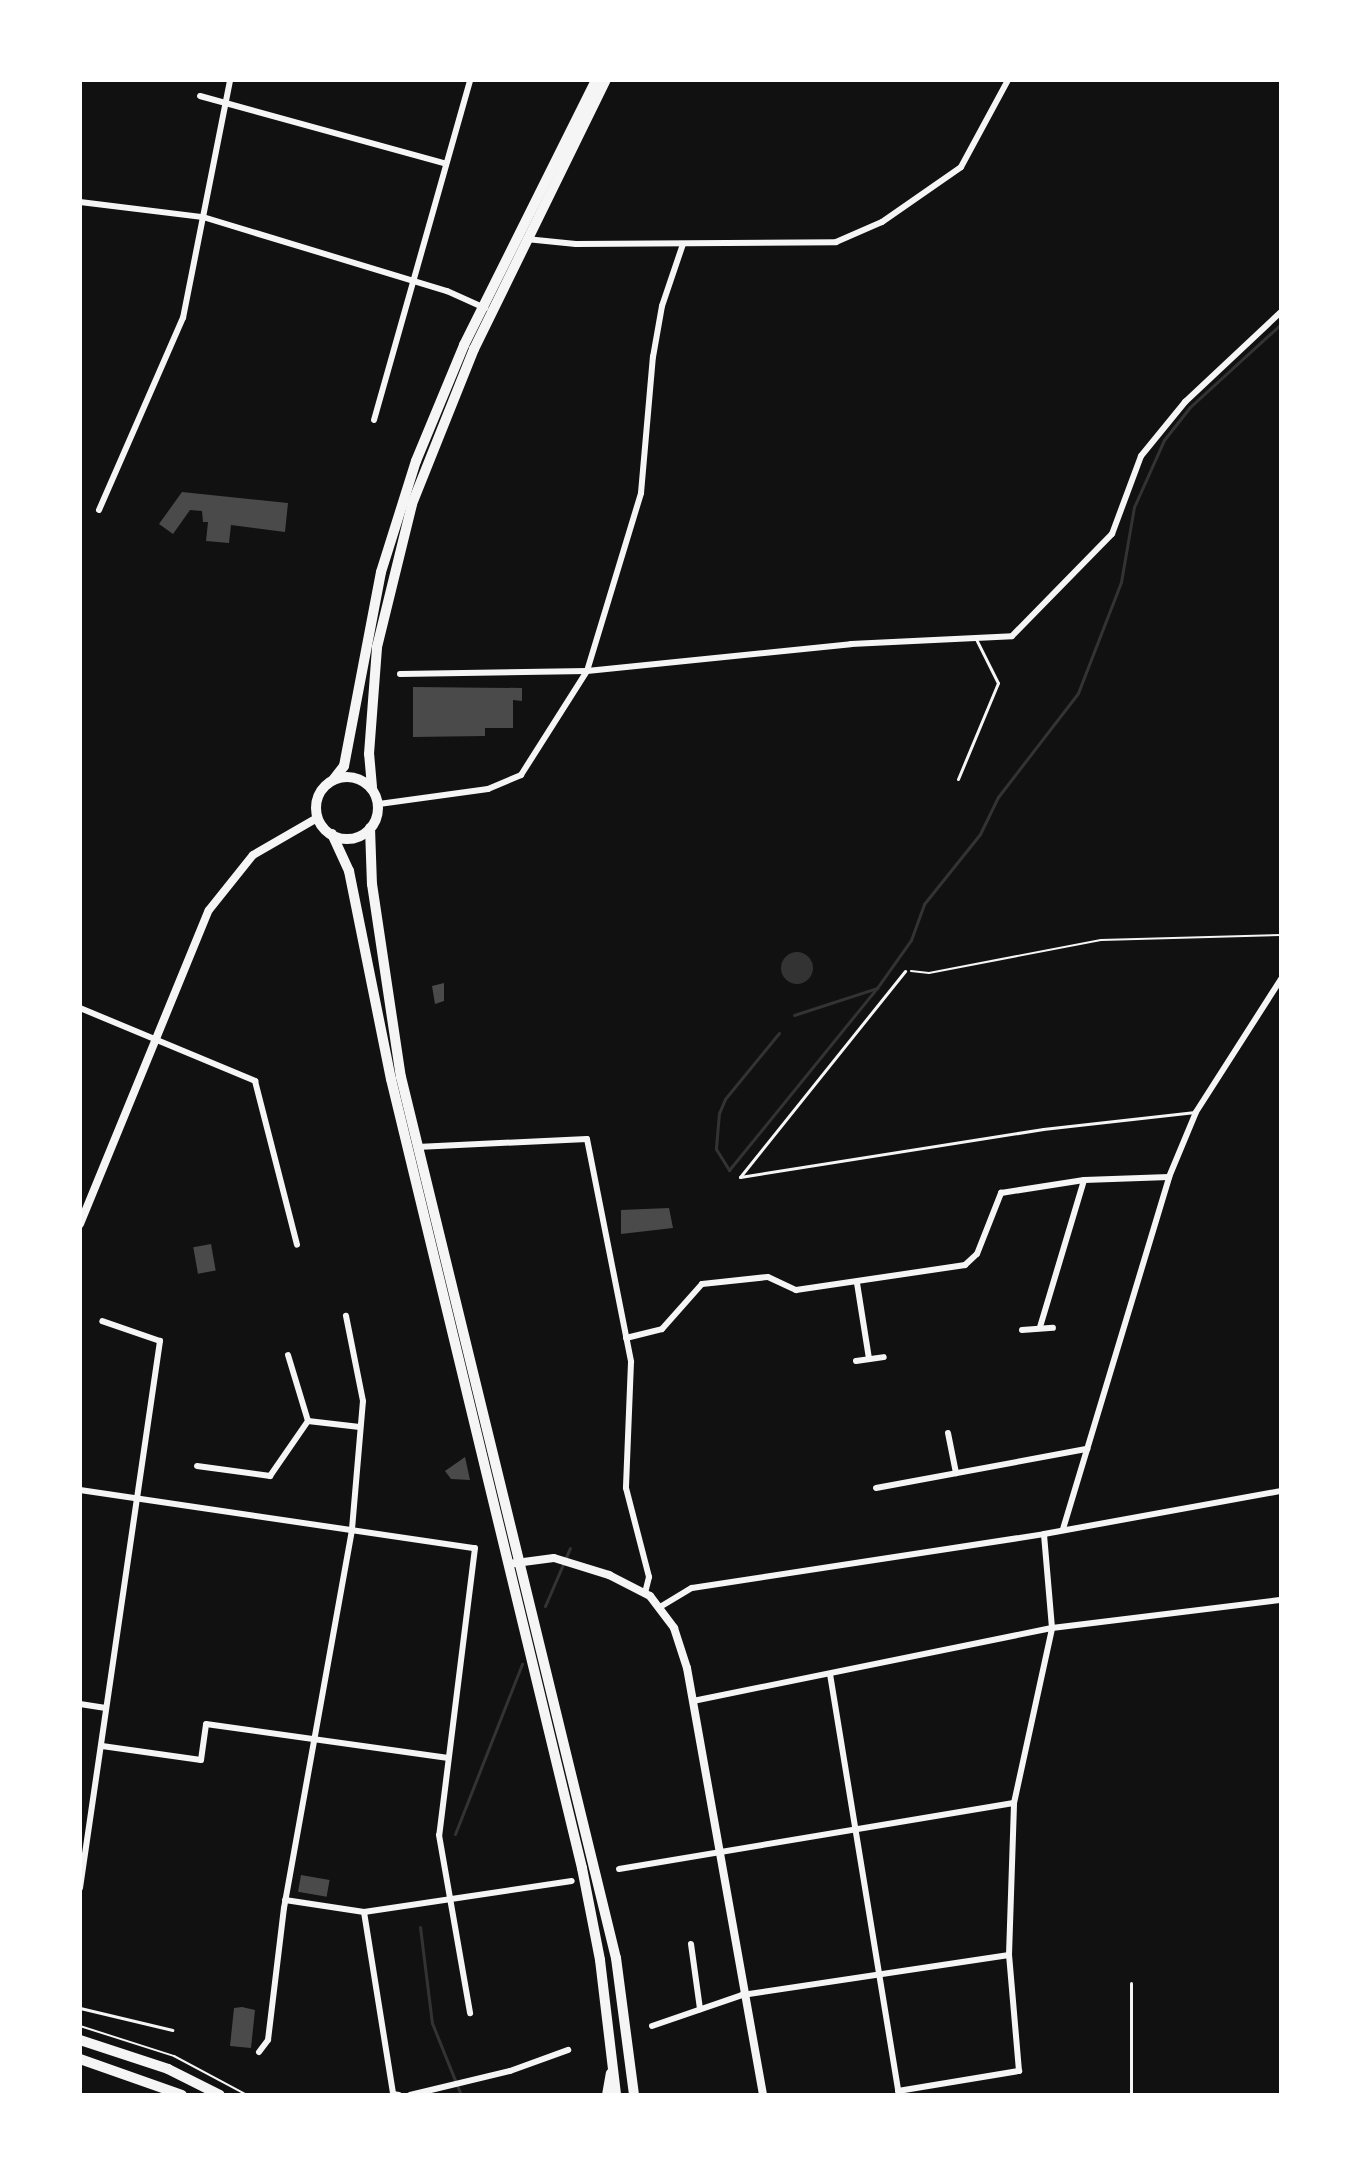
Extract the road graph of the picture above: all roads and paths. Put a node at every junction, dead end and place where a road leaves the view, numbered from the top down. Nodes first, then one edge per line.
1 (230, 80) edge
2 (470, 80) edge
3 (596, 80) edge
4 (606, 80) edge
5 (1008, 80) edge
6 (200, 96) dead end
7 (223, 105) junction
8 (444, 163) junction
9 (80, 202) edge
10 (203, 217) junction
11 (526, 239) junction
12 (683, 244) junction
13 (410, 281) junction
14 (487, 309) junction
15 (1281, 312) edge
16 (374, 420) dead end
17 (99, 510) dead end
18 (976, 639) junction
19 (587, 671) junction
20 (400, 674) dead end
21 (958, 779) dead end
22 (333, 780) junction
23 (372, 787) junction
24 (379, 804) junction
25 (317, 818) junction
26 (370, 828) junction
27 (332, 834) junction
28 (1281, 935) edge
29 (905, 971) joint
30 (1281, 979) edge
31 (80, 1008) edge
32 (154, 1038) junction
33 (1196, 1112) junction
34 (412, 1148) junction
35 (1169, 1177) junction
36 (1084, 1180) junction
37 (80, 1224) edge
38 (297, 1245) dead end
39 (857, 1283) junction
40 (346, 1316) dead end
41 (102, 1321) dead end
42 (1040, 1327) junction
43 (1053, 1328) dead end
44 (1022, 1330) dead end
45 (626, 1338) junction
46 (288, 1355) dead end
47 (884, 1357) dead end
48 (869, 1359) junction
49 (856, 1361) dead end
50 (308, 1421) junction
51 (360, 1427) junction
52 (948, 1433) dead end
53 (1087, 1449) junction
54 (197, 1466) dead end
55 (956, 1473) junction
56 (876, 1488) dead end
57 (80, 1490) edge
58 (1281, 1491) edge
59 (137, 1498) junction
60 (352, 1529) junction
61 (1063, 1529) junction
62 (1044, 1534) junction
63 (513, 1563) junction
64 (645, 1593) junction
65 (1281, 1600) edge
66 (660, 1607) junction
67 (1052, 1628) junction
68 (830, 1674) junction
69 (693, 1701) junction
70 (80, 1704) edge
71 (106, 1708) junction
72 (315, 1738) junction
73 (102, 1746) junction
74 (447, 1758) junction
75 (1014, 1803) junction
76 (856, 1829) junction
77 (719, 1853) junction
78 (619, 1869) dead end
79 (81, 1872) edge
80 (572, 1881) dead end
81 (80, 1888) edge
82 (448, 1896) junction
83 (285, 1900) junction
84 (364, 1912) junction
85 (691, 1944) dead end
86 (1009, 1955) junction
87 (879, 1976) junction
88 (1131, 1983) dead end
89 (742, 1995) junction
90 (80, 2008) edge
91 (700, 2009) junction
92 (470, 2013) dead end
93 (80, 2026) edge
94 (652, 2026) dead end
95 (172, 2030) dead end
96 (80, 2040) edge
97 (568, 2050) dead end
98 (259, 2052) dead end
99 (80, 2059) edge
100 (614, 2059) junction
101 (963, 2083) junction
102 (396, 2094) edge
103 (182, 2095) edge
104 (220, 2095) edge
105 (247, 2095) edge
106 (410, 2095) edge
107 (607, 2095) edge
108 (616, 2095) edge
109 (634, 2095) edge
110 (763, 2095) edge
111 (964, 2095) edge
112 (1131, 2095) edge

1 - 7 street
2 - 8 street
3 - 14 main road
4 - 11 main road
5 - 12 street
6 - 7 street
7 - 8 street
7 - 10 street
8 - 13 street
9 - 10 street
10 - 13 street
10 - 17 street
11 - 12 street
11 - 14 main road
12 - 19 street
13 - 14 street
13 - 16 street
14 - 22 main road
14 - 23 main road
15 - 18 street
18 - 19 street
18 - 21 lane
19 - 20 street
19 - 24 street
22 - 23 main road
22 - 25 main road
23 - 24 main road
24 - 26 main road
25 - 27 main road
25 - 32 street
26 - 27 main road
26 - 34 main road
27 - 34 main road
28 - 29 path
29 - 33 lane
30 - 33 street
31 - 32 street
32 - 37 street
32 - 38 street
33 - 35 street
34 - 45 street
34 - 63 main road
35 - 36 street
35 - 53 street
36 - 39 street
36 - 42 street
39 - 45 street
39 - 48 street
40 - 51 street
41 - 59 street
42 - 43 street
42 - 44 street
45 - 64 street
46 - 50 street
47 - 48 street
48 - 49 street
50 - 51 street
50 - 54 street
51 - 60 street
52 - 55 street
53 - 55 street
53 - 61 street
55 - 56 street
57 - 59 street
58 - 61 street
59 - 60 street
59 - 71 street
60 - 72 street
60 - 74 street
61 - 62 street
62 - 66 street
62 - 67 street
63 - 64 street
63 - 100 main road
63 - 109 main road
64 - 66 street
65 - 67 street
66 - 69 street
67 - 68 street
67 - 75 street
68 - 69 street
68 - 76 street
69 - 77 street
70 - 71 street
71 - 73 street
72 - 73 street
72 - 74 street
72 - 83 street
73 - 79 street
74 - 82 street
75 - 76 street
75 - 86 street
76 - 77 street
76 - 87 street
77 - 78 street
77 - 89 street
79 - 81 street
80 - 82 street
82 - 84 street
82 - 92 street
83 - 84 street
83 - 98 street
84 - 102 street
85 - 91 street
86 - 87 street
86 - 101 street
87 - 89 street
87 - 101 street
88 - 112 lane
89 - 91 street
89 - 110 street
90 - 95 lane
91 - 94 street
93 - 105 path
96 - 104 main road
97 - 106 street
99 - 103 main road
100 - 107 main road
100 - 108 main road
101 - 111 street

